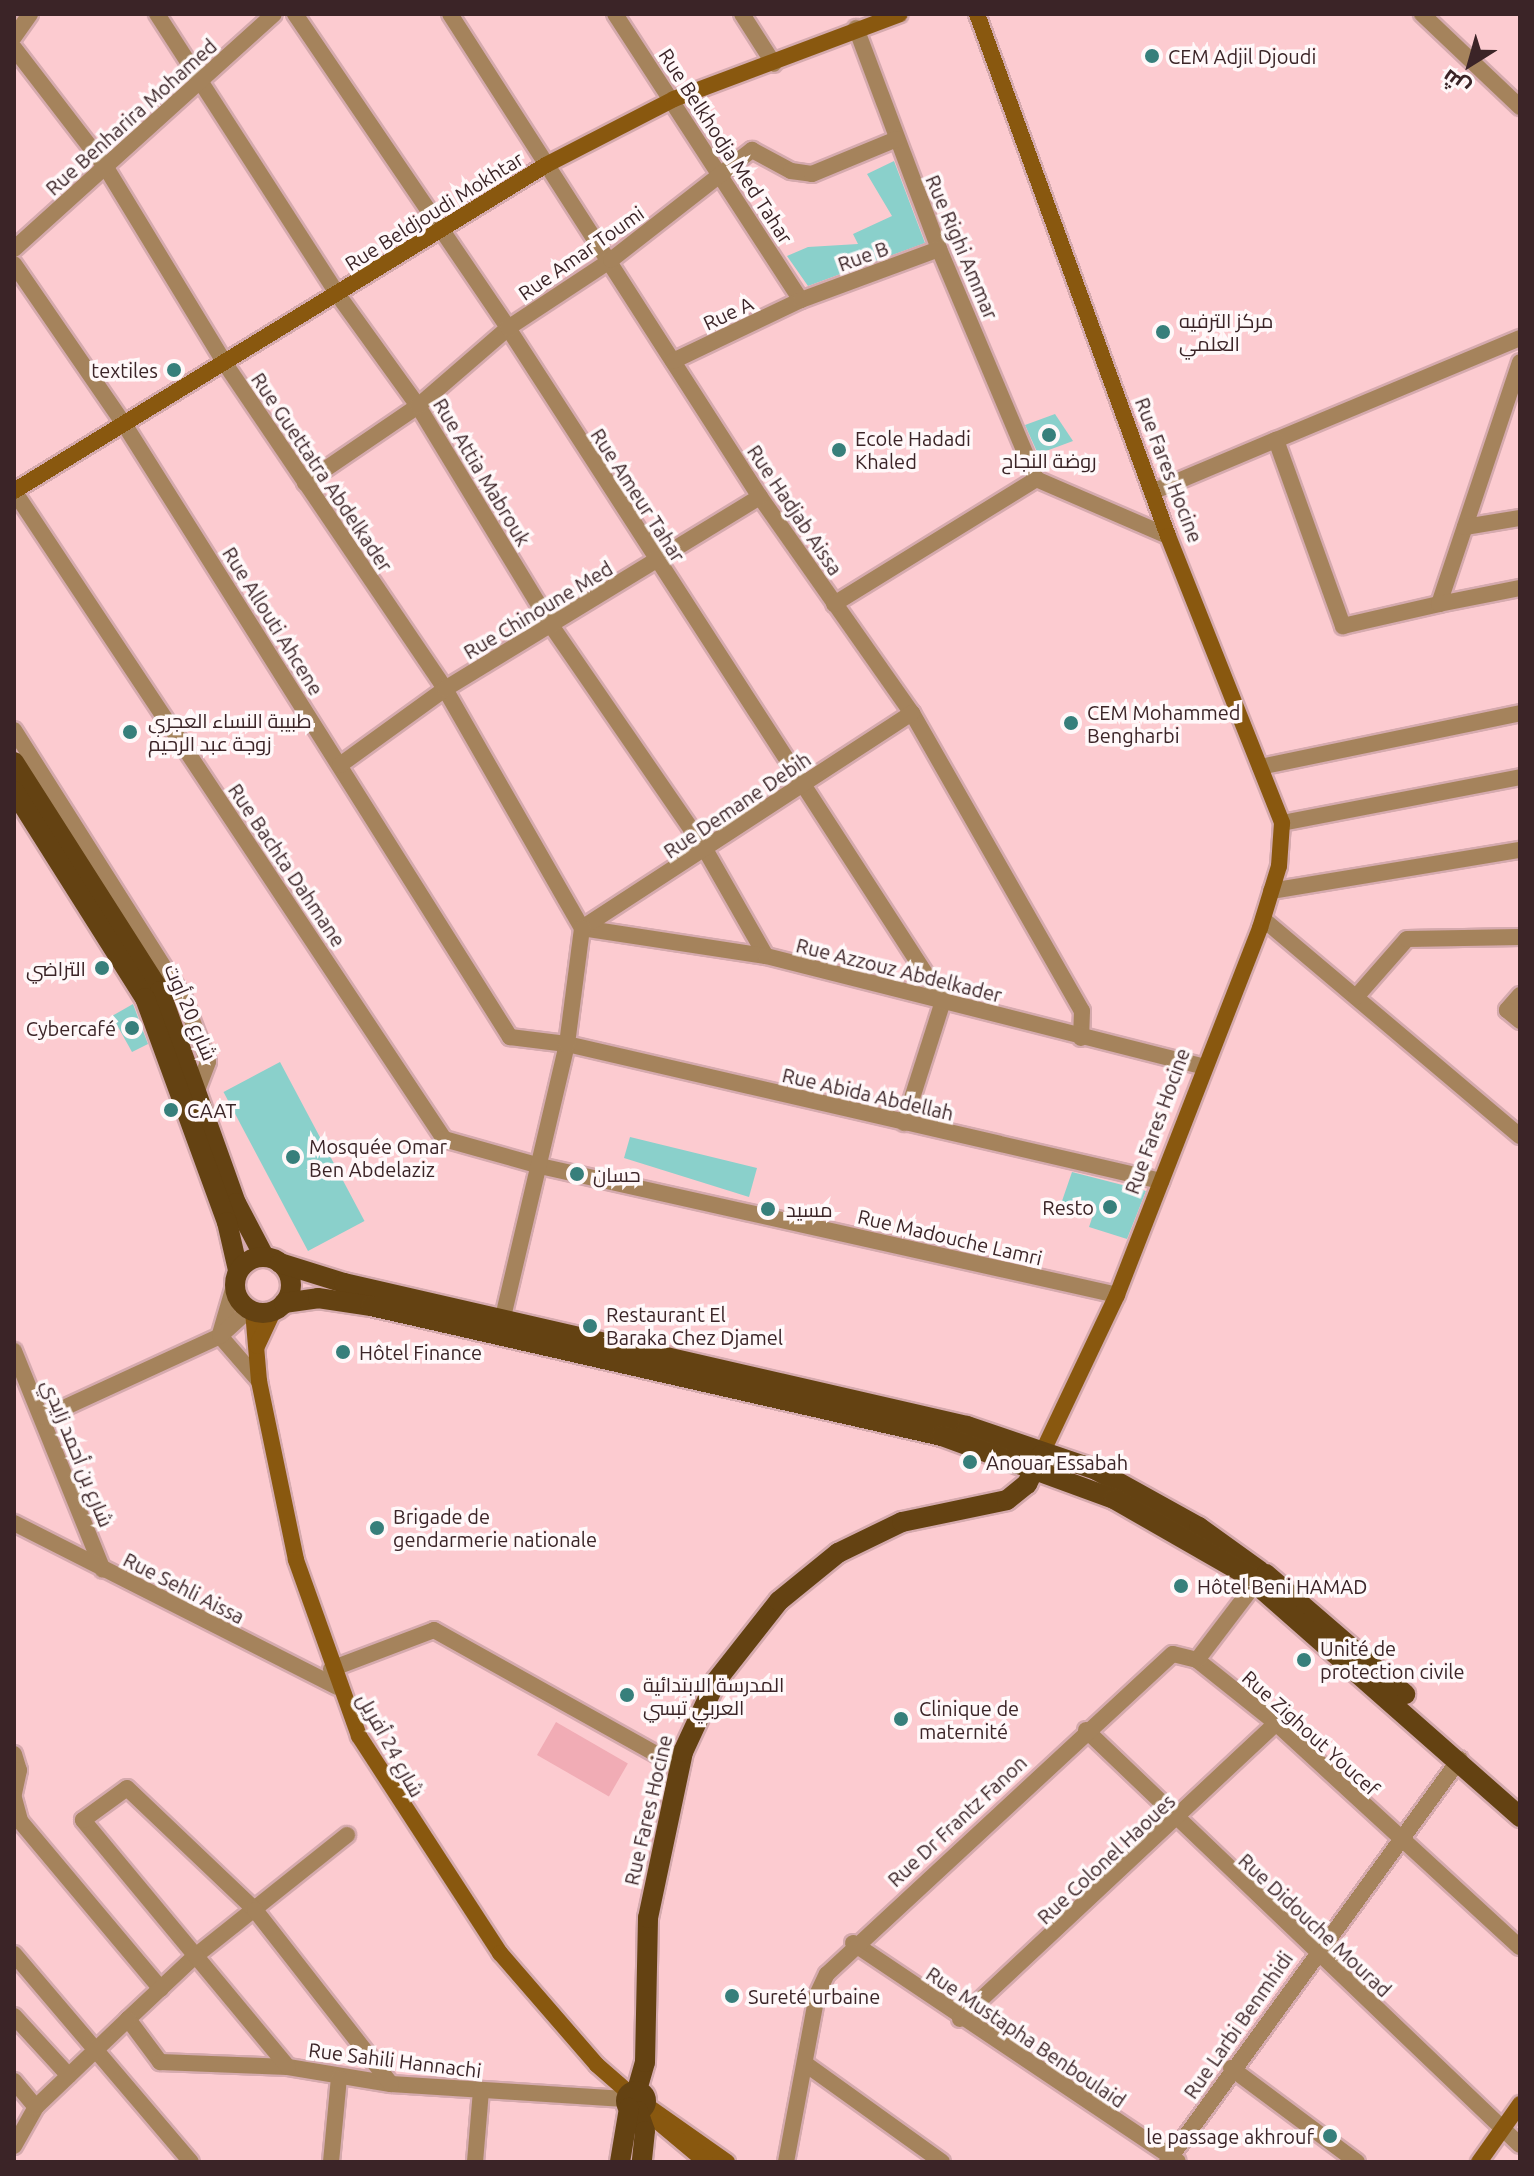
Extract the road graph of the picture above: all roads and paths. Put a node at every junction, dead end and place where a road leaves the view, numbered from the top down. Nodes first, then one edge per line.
1 (30, 14) edge
2 (157, 14) edge
3 (274, 14) edge
4 (295, 14) edge
5 (450, 14) edge
6 (615, 14) edge
7 (742, 14) edge
8 (977, 14) edge
9 (1422, 14) edge
10 (890, 16) edge
11 (856, 28) junction
12 (14, 37) edge
13 (14, 48) edge
14 (774, 64) junction
15 (202, 83) junction
16 (674, 99) junction
17 (1520, 107) edge
18 (897, 139) junction
19 (546, 165) junction
20 (105, 166) junction
21 (722, 178) junction
22 (438, 231) junction
23 (14, 249) edge
24 (939, 249) junction
25 (611, 260) junction
26 (14, 264) edge
27 (338, 295) junction
28 (801, 300) junction
29 (508, 328) junction
30 (1520, 338) edge
31 (673, 361) junction
32 (1520, 362) edge
33 (226, 365) junction
34 (418, 406) junction
35 (126, 427) junction
36 (1276, 440) junction
37 (1036, 479) junction
38 (305, 483) junction
39 (14, 491) edge
40 (1152, 492) junction
41 (760, 497) junction
42 (1520, 518) edge
43 (1465, 527) junction
44 (1168, 536) junction
45 (657, 561) junction
46 (1520, 588) edge
47 (834, 604) junction
48 (1439, 604) junction
49 (553, 628) junction
50 (445, 689) junction
51 (912, 713) junction
52 (1520, 713) edge
53 (14, 730) edge
54 (18, 756) edge
55 (340, 765) junction
56 (1260, 767) junction
57 (1520, 777) edge
58 (802, 785) junction
59 (14, 791) edge
60 (1282, 823) junction
61 (1520, 850) edge
62 (706, 851) junction
63 (1271, 891) junction
64 (1263, 919) junction
65 (582, 928) junction
66 (1520, 937) edge
67 (766, 956) junction
68 (1520, 995) edge
69 (1356, 997) junction
70 (943, 1001) junction
71 (1520, 1021) edge
72 (1081, 1038) junction
73 (567, 1044) junction
74 (1202, 1066) junction
75 (904, 1123) junction
76 (1520, 1136) edge
77 (540, 1166) junction
78 (1161, 1181) junction
79 (272, 1259) junction
80 (236, 1278) junction
81 (1117, 1295) junction
82 (265, 1309) junction
83 (503, 1317) junction
84 (220, 1336) junction
85 (14, 1351) edge
86 (259, 1381) junction
87 (44, 1417) junction
88 (1039, 1458) junction
89 (14, 1523) edge
90 (103, 1570) junction
91 (1258, 1578) junction
92 (1197, 1660) junction
93 (331, 1669) junction
94 (337, 1687) junction
95 (1276, 1723) junction
96 (1086, 1730) junction
97 (14, 1754) edge
98 (1460, 1759) junction
99 (679, 1767) junction
100 (14, 1796) edge
101 (1520, 1799) edge
102 (1520, 1817) edge
103 (1177, 1822) junction
104 (347, 1835) dead end
105 (1397, 1838) junction
106 (255, 1910) junction
107 (853, 1943) junction
108 (1520, 1947) edge
109 (1315, 1952) junction
110 (14, 1954) edge
111 (194, 1957) junction
112 (161, 1989) junction
113 (14, 2016) edge
114 (128, 2019) junction
115 (960, 2019) junction
116 (97, 2048) junction
117 (807, 2065) junction
118 (288, 2067) junction
119 (1231, 2068) junction
120 (69, 2076) junction
121 (339, 2078) junction
122 (14, 2081) edge
123 (391, 2084) junction
124 (481, 2091) junction
125 (635, 2102) junction
126 (1520, 2104) edge
127 (36, 2107) junction
128 (1501, 2129) junction
129 (1520, 2145) edge
130 (14, 2146) edge
131 (1172, 2160) edge
132 (191, 2162) edge
133 (331, 2162) edge
134 (475, 2162) edge
135 (620, 2162) edge
136 (642, 2162) edge
137 (706, 2162) edge
138 (727, 2162) edge
139 (786, 2162) edge
140 (942, 2162) edge
141 (1357, 2162) edge
142 (1479, 2162) edge

1 - 12 street
2 - 15 street, Rue Attia Mabrouk
3 - 15 street, Rue Benharira Mohamed
4 - 22 street, Rue Ameur Tahar
5 - 19 street, Rue Hadjab Aissa
6 - 16 street, Rue Belkhodja Med Tahar
7 - 14 street
8 - 40 street, Rue Fares Hocine
9 - 17 street
10 - 11 street, Rue Beldjoudi Mokhtar
11 - 14 street, Rue Beldjoudi Mokhtar
11 - 18 street, Rue Righi Ammar
13 - 20 street, Rue Guettatra Abdelkader
14 - 16 street, Rue Beldjoudi Mokhtar
15 - 20 street, Rue Benharira Mohamed
15 - 27 street, Rue Attia Mabrouk
16 - 19 street, Rue Beldjoudi Mokhtar
16 - 21 street, Rue Belkhodja Med Tahar
18 - 21 street, Rue Amar Toumi
18 - 24 street, Rue Righi Ammar
19 - 22 street, Rue Beldjoudi Mokhtar
19 - 25 street, Rue Hadjab Aissa
20 - 23 street, Rue Benharira Mohamed
20 - 33 street, Rue Guettatra Abdelkader
21 - 25 street, Rue Amar Toumi
21 - 28 street, Rue Belkhodja Med Tahar
22 - 27 street, Rue Beldjoudi Mokhtar
22 - 29 street, Rue Ameur Tahar
24 - 28 street, Rue B
24 - 37 street, Rue Righi Ammar
25 - 29 street, Rue Amar Toumi
25 - 31 street, Rue Hadjab Aissa
26 - 35 street, Rue Allouti Ahcene
27 - 33 street, Rue Beldjoudi Mokhtar
27 - 34 street, Rue Attia Mabrouk
28 - 31 street, Rue A
29 - 34 street, Rue Amar Toumi
29 - 45 street, Rue Ameur Tahar
30 - 36 street
31 - 41 street, Rue Hadjab Aissa
32 - 43 street
33 - 35 street, Rue Beldjoudi Mokhtar
33 - 38 street, Rue Guettatra Abdelkader
34 - 38 street, Rue Amar Toumi
34 - 49 street, Rue Attia Mabrouk
35 - 39 street, Rue Beldjoudi Mokhtar
35 - 55 street, Rue Allouti Ahcene
36 - 40 street
36 - 48 street
37 - 44 street
37 - 47 street
38 - 50 street, Rue Guettatra Abdelkader
39 - 77 street, Rue Bachta Dahmane
40 - 44 street, Rue Fares Hocine
41 - 45 street, Rue Chinoune Med
41 - 47 street, Rue Hadjab Aissa
42 - 43 street
43 - 48 street
44 - 56 street, Rue Fares Hocine
45 - 49 street, Rue Chinoune Med
45 - 58 street, Rue Ameur Tahar
46 - 48 street
47 - 51 street, Rue Hadjab Aissa
49 - 50 street, Rue Chinoune Med
49 - 62 street, Rue Attia Mabrouk
50 - 55 street, Rue Chinoune Med
50 - 65 street, Rue Guettatra Abdelkader
51 - 58 street, Rue Demane Debih
51 - 72 street, Rue Hadjab Aissa
52 - 56 street
53 - 54 street
54 - 79 main road, شارع 20 أوت
55 - 73 street, Rue Allouti Ahcene
56 - 60 street, Rue Fares Hocine
57 - 60 street
58 - 62 street, Rue Demane Debih
58 - 70 street, Rue Ameur Tahar
59 - 80 main road, شارع 20 أوت
60 - 63 street, Rue Fares Hocine
61 - 63 street
62 - 65 street, Rue Demane Debih
62 - 67 street, Rue Attia Mabrouk
63 - 64 street, Rue Fares Hocine
64 - 69 street
64 - 74 street, Rue Fares Hocine
65 - 67 street, Rue Azzouz Abdelkader
65 - 73 street
66 - 69 street
67 - 70 street, Rue Azzouz Abdelkader
68 - 71 street
69 - 76 street
70 - 72 street, Rue Azzouz Abdelkader
70 - 75 street
72 - 74 street, Rue Azzouz Abdelkader
73 - 75 street, Rue Abida Abdellah
73 - 77 street
74 - 78 street, Rue Fares Hocine
75 - 78 street, Rue Abida Abdellah
77 - 81 street, Rue Madouche Lamri
77 - 83 street
78 - 81 street, Rue Fares Hocine
79 - 80 main road
79 - 82 main road, شارع 20 أوت
79 - 83 main road
80 - 82 main road, شارع 20 أوت
80 - 84 street
81 - 88 street, Rue Fares Hocine
82 - 84 street
82 - 86 street, شارع 24 أفريل
82 - 88 main road
83 - 88 main road
84 - 86 street
84 - 87 street
85 - 87 street, شارع بن أحمد زايدي
86 - 93 street, شارع 24 أفريل
87 - 90 street, شارع بن أحمد زايدي
88 - 91 main road
88 - 99 main road, Rue Fares Hocine
89 - 90 street, Rue Sehli Aissa
90 - 94 street, Rue Sehli Aissa
91 - 92 street
91 - 98 main road
91 - 101 main road
92 - 95 street, Rue Zighout Youcef
92 - 96 street, Rue Dr Frantz Fanon
93 - 94 street, شارع 24 أفريل
93 - 99 street
94 - 125 street, شارع 24 أفريل
95 - 103 street, Rue Colonel Haoues
95 - 105 street, Rue Zighout Youcef
96 - 103 street, Rue Didouche Mourad
96 - 107 street, Rue Dr Frantz Fanon
97 - 100 street
98 - 102 main road
98 - 105 street, Rue Larbi Benmhidi
99 - 125 main road, Rue Fares Hocine
100 - 112 street
103 - 109 street, Rue Didouche Mourad
103 - 115 street, Rue Colonel Haoues
104 - 106 street
105 - 108 street, Rue Zighout Youcef
105 - 109 street, Rue Larbi Benmhidi
106 - 111 street
106 - 111 street
106 - 123 street
107 - 115 street, Rue Mustapha Benboulaid
107 - 117 street, Rue Dr Frantz Fanon
109 - 119 street, Rue Larbi Benmhidi
109 - 128 street, Rue Didouche Mourad
110 - 116 street
111 - 112 street
111 - 118 street
112 - 114 street
113 - 120 street
114 - 116 street
114 - 118 street, Rue Sahili Hannachi
115 - 131 street, Rue Mustapha Benboulaid
116 - 120 street
116 - 132 street
117 - 139 street, Rue Dr Frantz Fanon
117 - 140 street
118 - 121 street, Rue Sahili Hannachi
119 - 131 street, Rue Larbi Benmhidi
119 - 141 street
120 - 127 street
121 - 123 street, Rue Sahili Hannachi
121 - 133 street
122 - 127 street
123 - 124 street, Rue Sahili Hannachi
124 - 125 street, Rue Sahili Hannachi
124 - 134 street
125 - 135 main road, Rue Fares Hocine
125 - 136 main road
125 - 137 street
125 - 138 street
126 - 128 street
127 - 130 street
128 - 129 street, Rue Didouche Mourad
128 - 142 street

